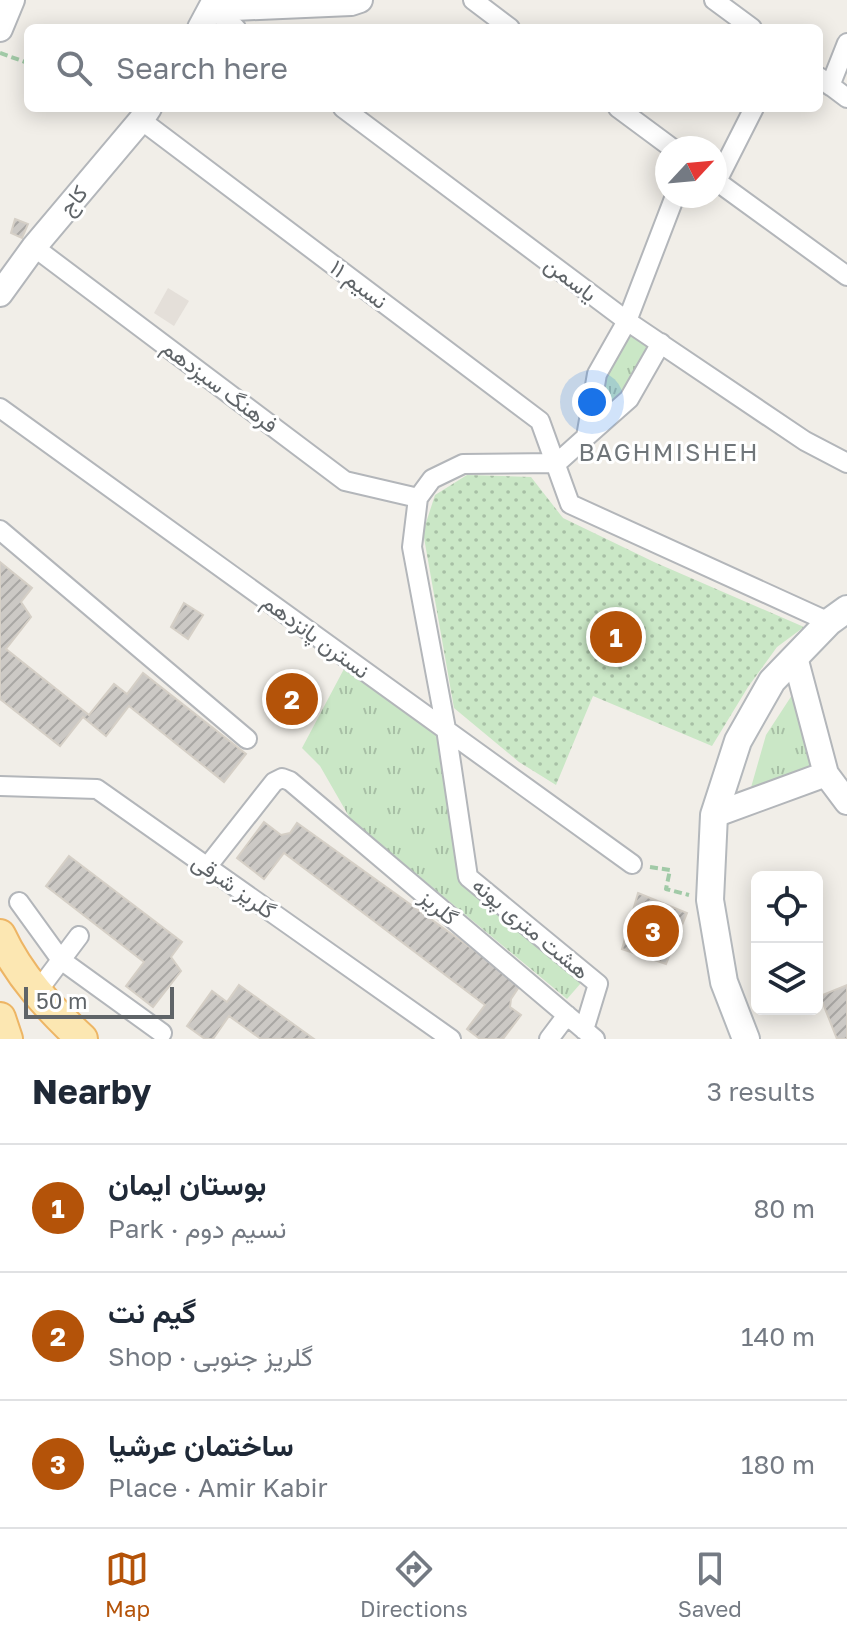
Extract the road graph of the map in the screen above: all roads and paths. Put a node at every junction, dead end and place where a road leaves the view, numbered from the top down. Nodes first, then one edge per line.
1 (12, 0) edge
2 (360, 0) edge
3 (473, 0) edge
4 (714, 0) edge
5 (209, 12) edge
6 (229, 24) edge
7 (505, 24) edge
8 (747, 24) edge
9 (0, 29) edge
10 (847, 43) edge
11 (0, 53) edge
12 (24, 62) edge
13 (825, 82) edge
14 (847, 98) edge
15 (348, 112) edge
16 (623, 112) edge
17 (752, 112) edge
18 (145, 114) edge
19 (656, 136) edge
20 (727, 160) edge
21 (727, 189) edge
22 (670, 208) edge
23 (34, 247) junction
24 (847, 276) edge
25 (0, 294) edge
26 (627, 321) junction
27 (661, 343) junction
28 (0, 408) edge
29 (586, 437) junction
30 (557, 463) junction
31 (847, 463) edge
32 (418, 498) junction
33 (0, 530) edge
34 (838, 616) edge
35 (795, 657) junction
36 (446, 729) junction
37 (247, 739) dead end
38 (826, 774) junction
39 (0, 786) edge
40 (847, 802) edge
41 (714, 815) junction
42 (632, 864) joint
43 (207, 867) junction
44 (710, 900) junction
45 (19, 902) dead end
46 (0, 935) edge
47 (79, 936) dead end
48 (61, 960) junction
49 (37, 992) junction
50 (567, 1015) junction
51 (0, 1018) edge
52 (162, 1033) dead end
53 (589, 1034) edge
54 (7, 1039) edge
55 (82, 1039) edge
56 (451, 1039) edge
57 (549, 1039) edge
58 (746, 1039) edge

1 - 9 street
2 - 5 street
3 - 7 street
4 - 8 street
5 - 6 street
10 - 13 street
11 - 12 path
13 - 14 street
15 - 26 street, یاسمن
16 - 19 street
17 - 20 street
18 - 23 street, کاج
18 - 30 street, نسیم ۱۱
21 - 24 street
22 - 26 street
23 - 25 street, کاج
23 - 32 street, فرهنگ سیزدهم
26 - 27 street, یاسمن
26 - 29 street
27 - 29 street
27 - 31 street, یاسمن
28 - 36 street, نسترن پانزدهم
29 - 30 street
30 - 32 street
30 - 34 street, نسیم ۱۱
32 - 36 street
33 - 37 street
34 - 35 main road
35 - 38 street
35 - 41 main road
36 - 42 street, نسترن پانزدهم
36 - 53 street, هشت متری پونه
38 - 40 street
38 - 41 street
39 - 43 street, گلریز شرقی
41 - 44 main road
42 - 44 path
43 - 50 street, گلریز
43 - 56 street, گلریز شرقی
44 - 58 main road
45 - 48 street
46 - 49 main road
47 - 48 street
48 - 49 street
48 - 52 street
49 - 55 main road
50 - 53 street, گلریز
50 - 57 street
51 - 54 main road

